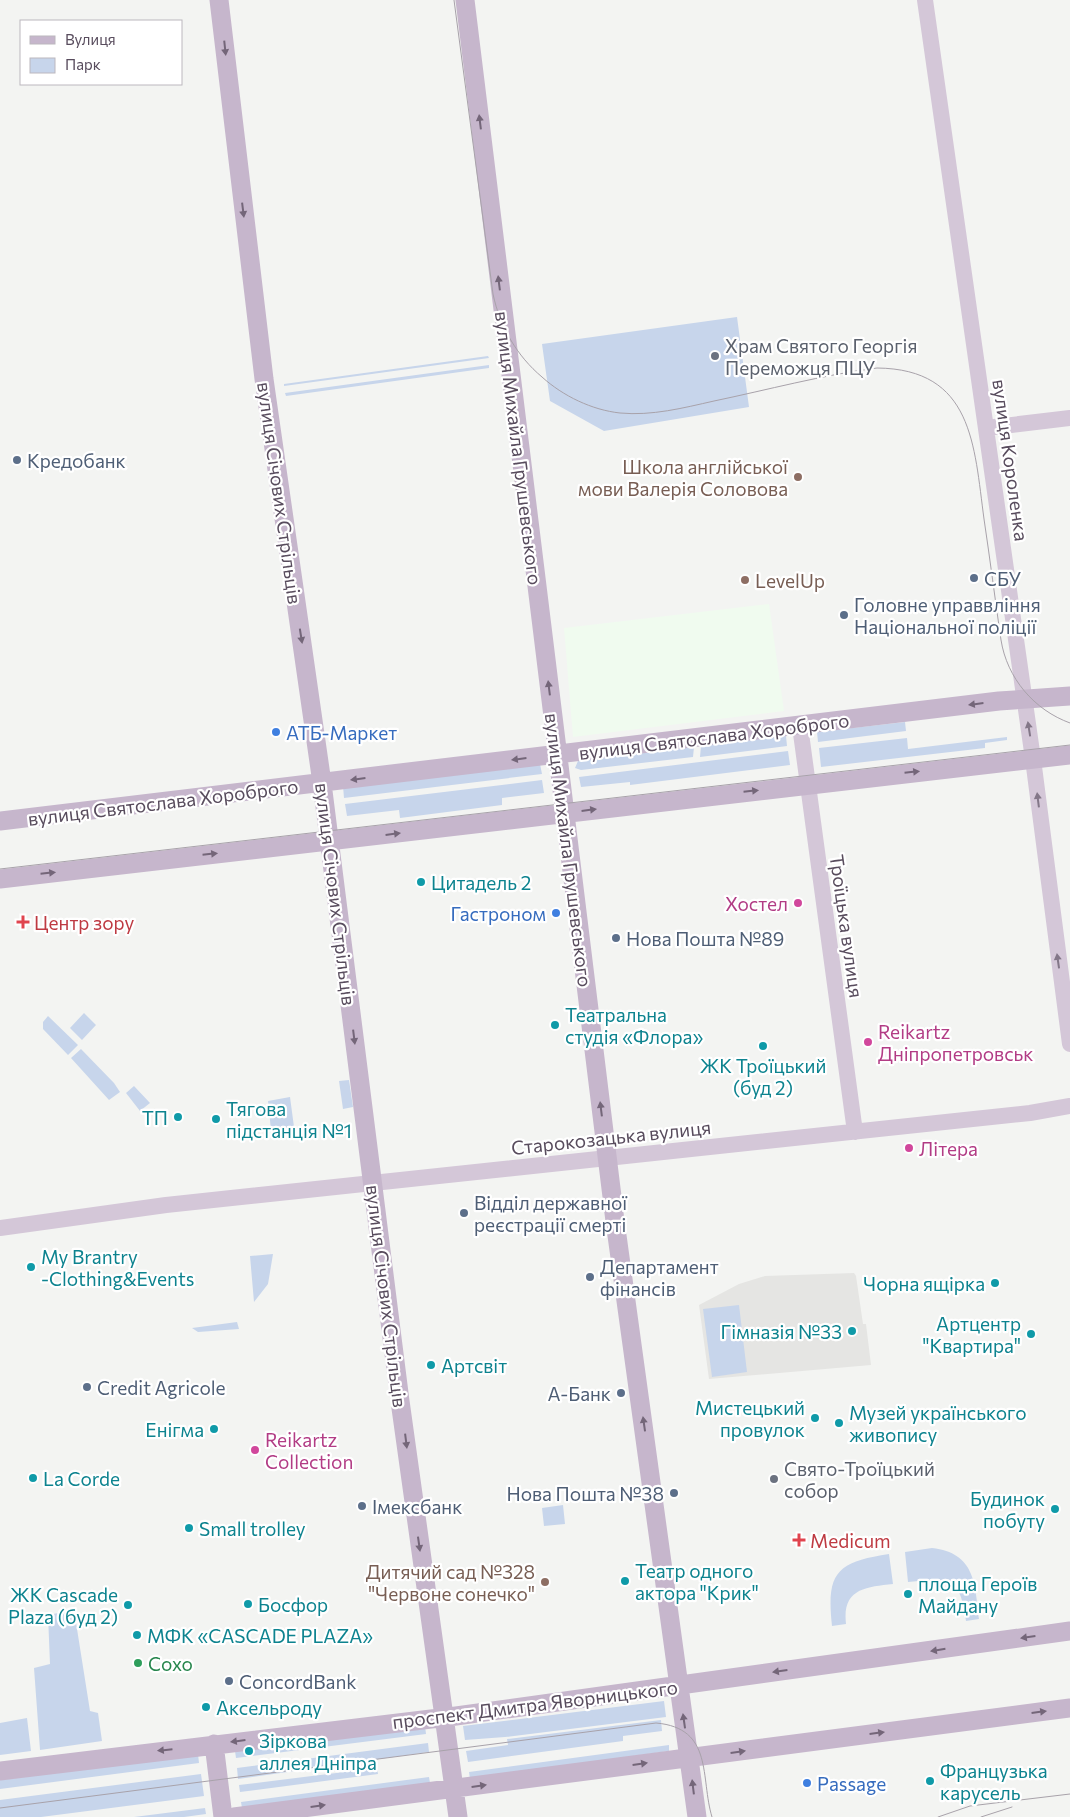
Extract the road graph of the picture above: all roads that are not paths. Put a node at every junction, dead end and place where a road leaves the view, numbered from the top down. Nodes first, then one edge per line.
1 (219, 0) edge
2 (465, 0) edge
3 (925, 0) edge
4 (1070, 418) edge
5 (986, 428) junction
6 (1070, 696) edge
7 (1024, 699) junction
8 (800, 726) junction
9 (557, 755) junction
10 (1070, 755) edge
11 (1033, 759) junction
12 (322, 783) junction
13 (808, 784) junction
14 (564, 813) junction
15 (0, 820) edge
16 (329, 841) junction
17 (0, 879) edge
18 (1070, 1044) edge
19 (1070, 1106) edge
20 (855, 1132) junction
21 (608, 1158) junction
22 (372, 1184) junction
23 (0, 1228) edge
24 (1070, 1631) edge
25 (679, 1685) junction
26 (1070, 1708) edge
27 (442, 1717) junction
28 (214, 1744) junction
29 (689, 1758) junction
30 (0, 1771) edge
31 (453, 1789) junction
32 (223, 1817) edge
33 (234, 1817) edge
34 (458, 1817) edge
35 (697, 1817) edge

1 -> 12 main road, вулиця Січових Стрільців
9 -> 2 main road, вулиця Михайла Грушевського
3 - 5 street, вулиця Короленка
4 - 5 street
5 - 7 street, вулиця Короленка
6 - 7 main road, вулиця Святослава Хороброго
7 -> 8 main road, вулиця Святослава Хороброго
11 -> 7 street, вулиця Короленка
8 - 9 main road, вулиця Святослава Хороброго
8 - 13 street, Троїцька вулиця
9 -> 12 main road, вулиця Святослава Хороброго
9 - 14 main road, вулиця Михайла Грушевського
10 - 11 main road
13 -> 11 main road
18 -> 11 street, вулиця Короленка
12 - 15 main road, вулиця Святослава Хороброго
12 - 16 main road, вулиця Січових Стрільців
14 -> 13 main road
13 - 20 street, Троїцька вулиця
16 -> 14 main road
21 -> 14 main road, вулиця Михайла Грушевського
17 -> 16 main road
16 -> 22 main road, вулиця Січових Стрільців
19 - 20 street, Старокозацька вулиця
20 - 21 street, Старокозацька вулиця
21 - 22 street, Старокозацька вулиця
25 -> 21 main road, вулиця Михайла Грушевського
22 - 23 street, Старокозацька вулиця
22 -> 27 main road, вулиця Січових Стрільців
24 -> 25 main road, проспект Дмитра Яворницького
25 - 27 main road, проспект Дмитра Яворницького
29 -> 25 main road, вулиця Михайла Грушевського
29 -> 26 main road
27 -> 28 main road, проспект Дмитра Яворницького
27 - 31 main road, вулиця Січових Стрільців
28 -> 30 main road, проспект Дмитра Яворницького
28 - 32 main road
31 -> 29 main road
35 -> 29 main road, вулиця Михайла Грушевського
33 -> 31 main road
31 - 34 main road, вулиця Січових Стрільців

